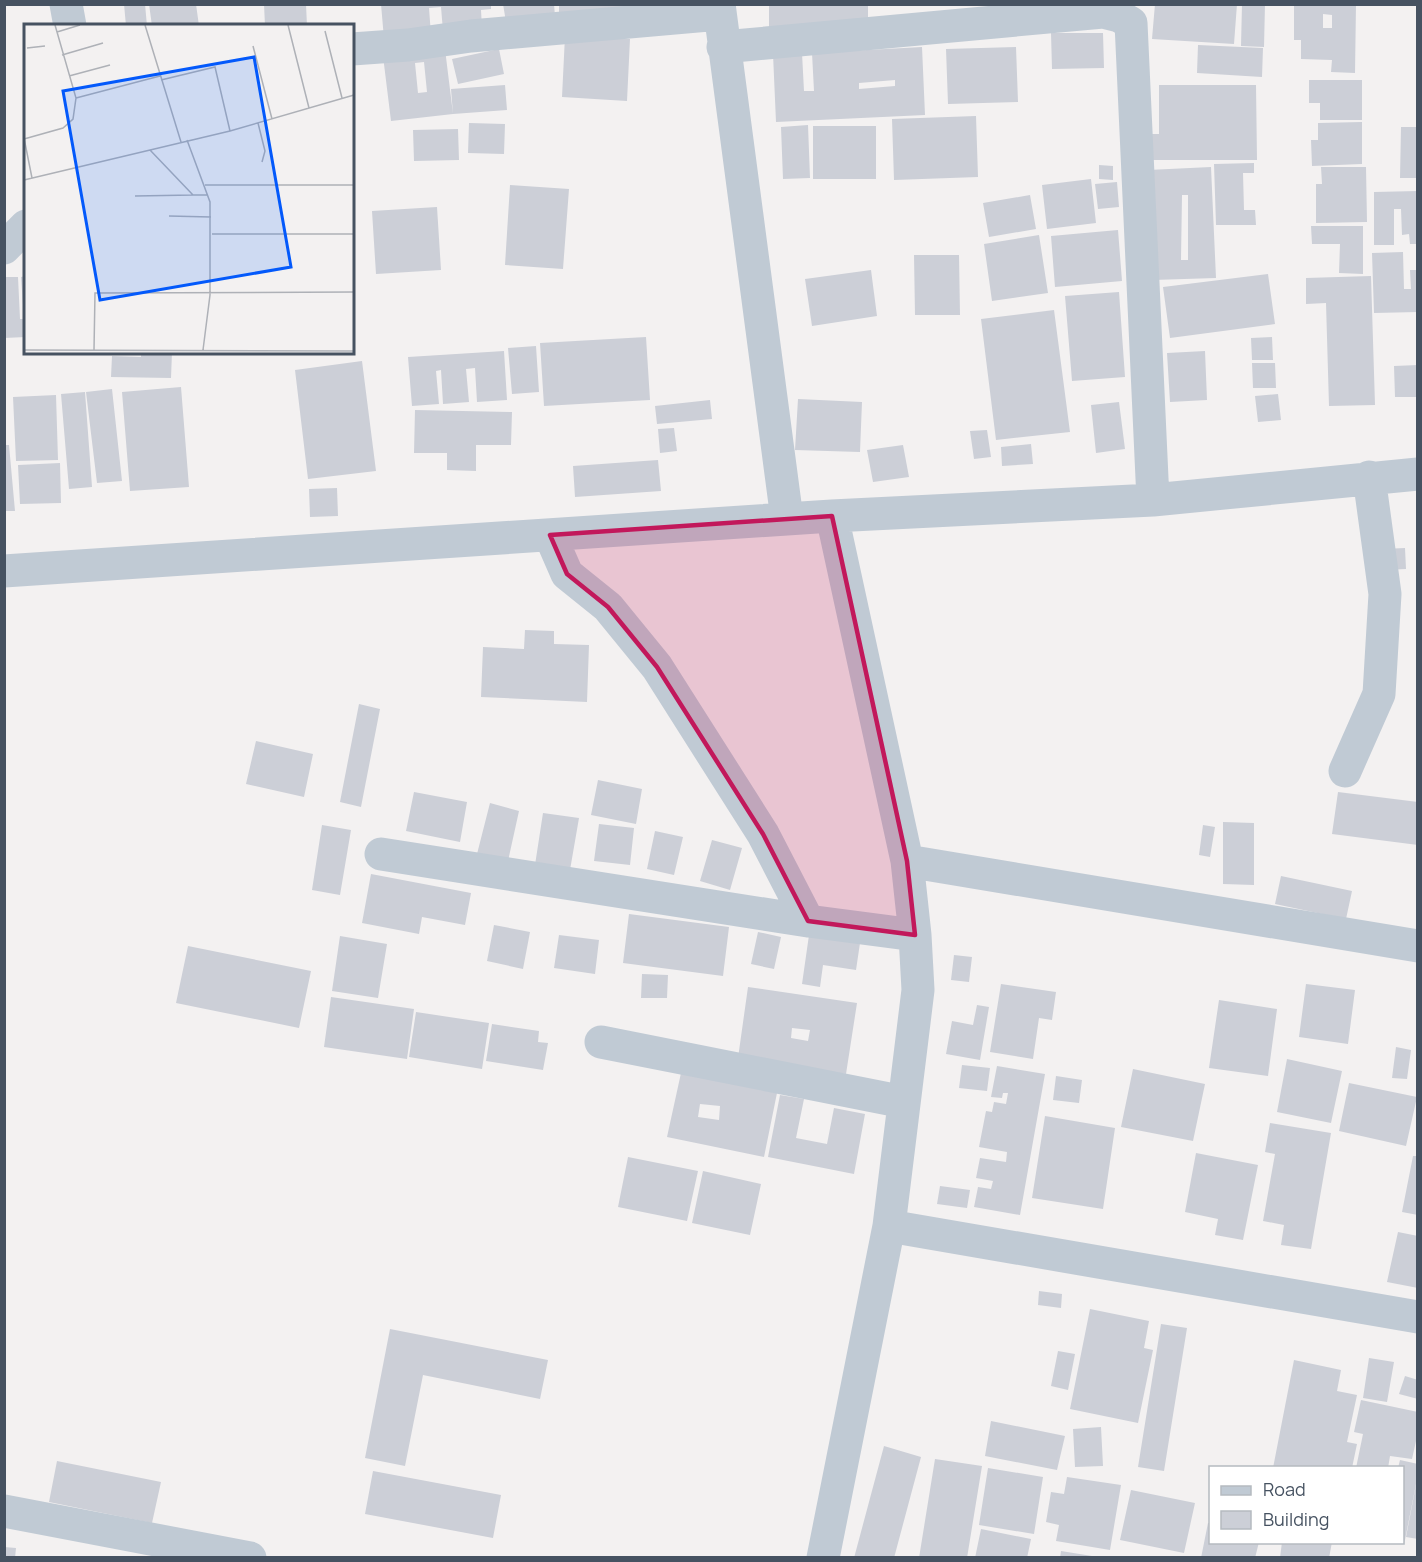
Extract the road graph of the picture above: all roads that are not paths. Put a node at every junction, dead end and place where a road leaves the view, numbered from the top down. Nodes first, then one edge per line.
1 (66, 4) edge
2 (719, 9) edge
3 (70, 24) edge
4 (723, 47) junction
5 (354, 49) edge
6 (24, 228) edge
7 (4, 248) edge
8 (1418, 474) edge
9 (1369, 477) junction
10 (1153, 500) junction
11 (832, 516) junction
12 (787, 519) junction
13 (550, 535) junction
14 (4, 571) edge
15 (1345, 771) dead end
16 (381, 854) dead end
17 (907, 861) junction
18 (808, 921) junction
19 (915, 935) junction
20 (1418, 946) edge
21 (601, 1042) dead end
22 (904, 1102) junction
23 (889, 1226) junction
24 (1418, 1317) edge
25 (4, 1511) edge
26 (250, 1557) edge
27 (823, 1557) edge

1 - 3 street
2 - 4 street
2 - 5 street
4 - 10 street
4 - 12 street
6 - 7 street
8 - 9 street
9 - 10 street
9 - 15 street
10 - 11 street
11 - 12 street
11 - 17 street
12 - 13 street
13 - 14 street
13 - 18 street
16 - 18 street
17 - 19 street
17 - 20 street
18 - 19 street
19 - 22 street
21 - 22 street
22 - 23 street
23 - 24 street
23 - 27 street
25 - 26 street

